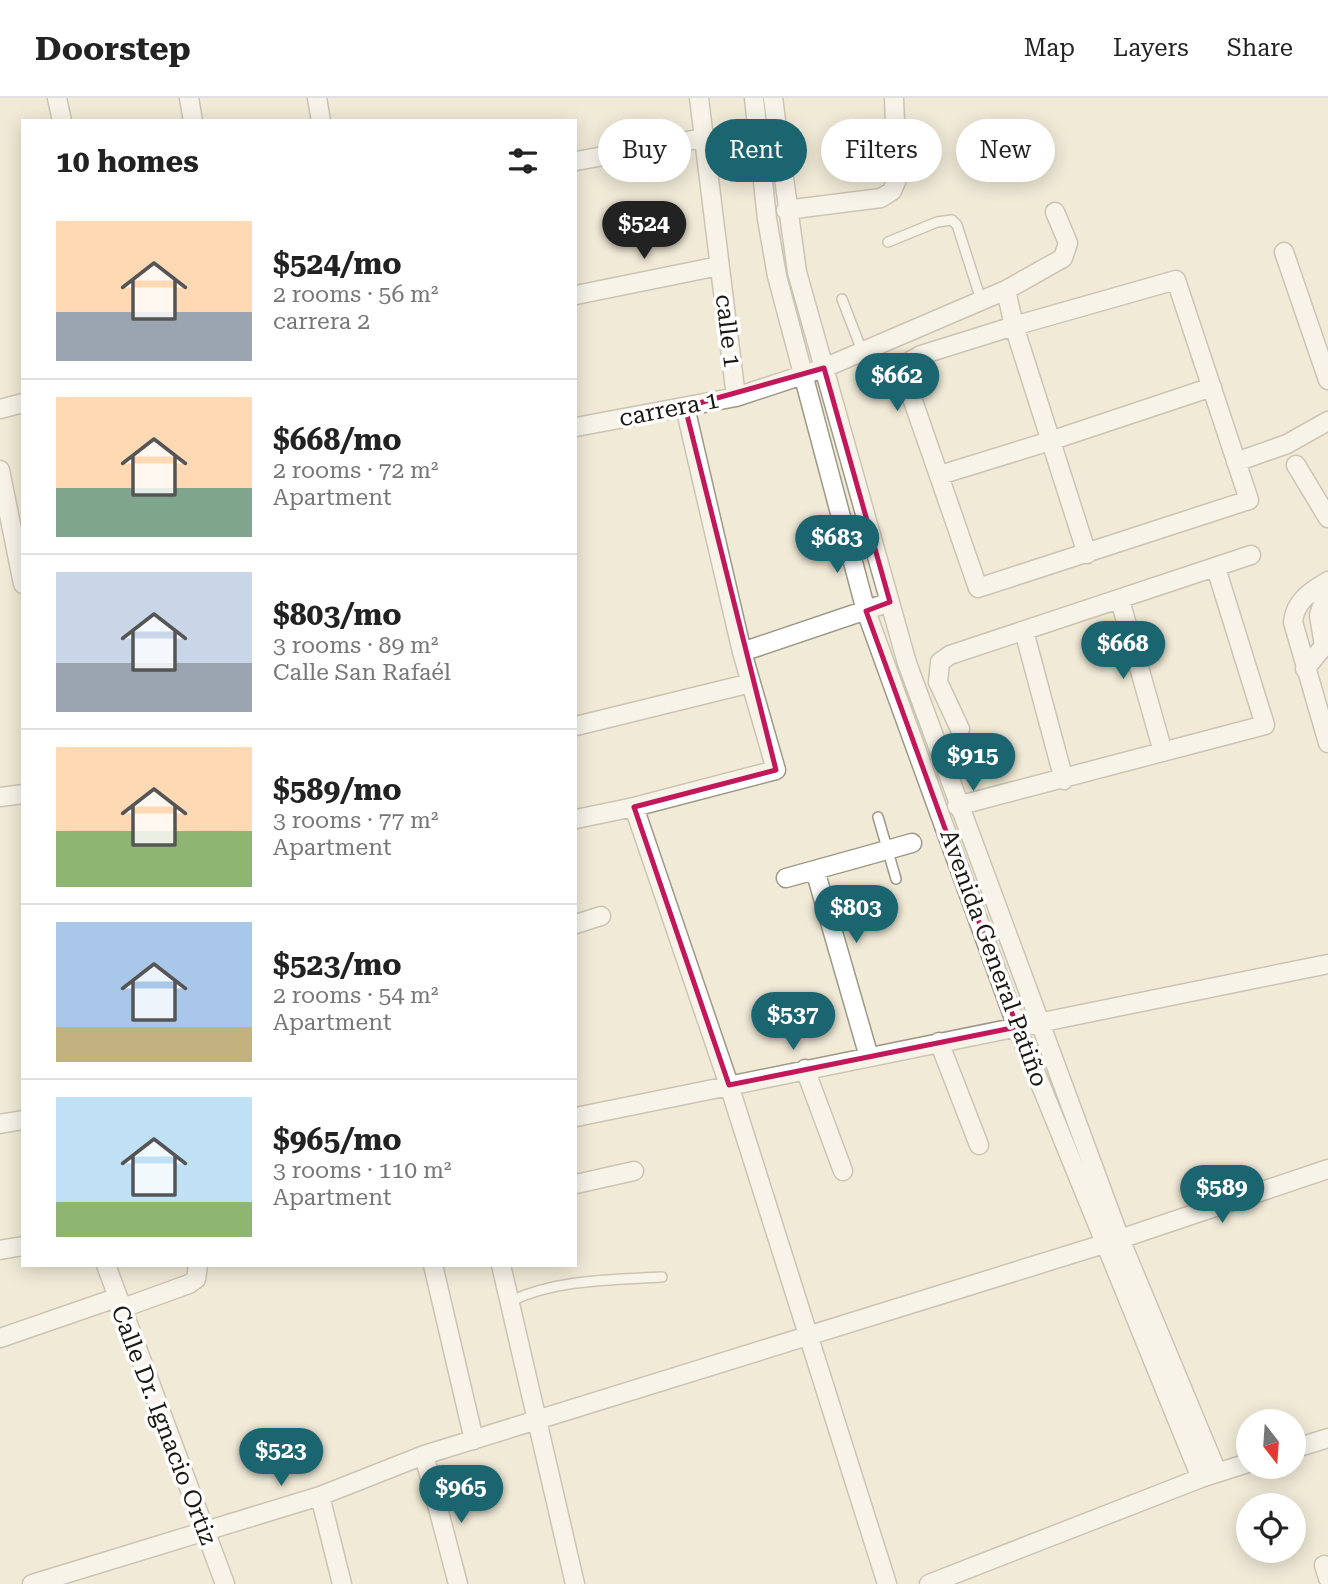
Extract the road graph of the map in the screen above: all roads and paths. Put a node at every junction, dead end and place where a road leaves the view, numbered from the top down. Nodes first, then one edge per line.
1 (57, 98) edge
2 (189, 98) edge
3 (317, 98) edge
4 (699, 98) edge
5 (754, 98) edge
6 (773, 98) edge
7 (894, 98) edge
8 (62, 119) edge
9 (193, 119) edge
10 (321, 119) edge
11 (704, 138) junction
12 (577, 161) edge
13 (786, 210) junction
14 (1055, 212) dead end
15 (888, 242) dead end
16 (1284, 252) dead end
17 (719, 266) junction
18 (1006, 290) junction
19 (577, 295) edge
20 (842, 299) dead end
21 (981, 300) junction
22 (1014, 326) junction
23 (862, 351) junction
24 (1325, 354) edge
25 (824, 368) junction
26 (802, 375) junction
27 (1328, 380) edge
28 (1212, 387) junction
29 (736, 397) junction
30 (21, 404) edge
31 (685, 407) junction
32 (0, 409) edge
33 (1328, 421) edge
34 (577, 427) edge
35 (1051, 442) junction
36 (1236, 462) junction
37 (1296, 465) dead end
38 (0, 470) edge
39 (940, 475) junction
40 (1328, 517) edge
41 (11, 533) edge
42 (1087, 554) junction
43 (1251, 555) dead end
44 (1216, 568) junction
45 (21, 576) edge
46 (1328, 581) edge
47 (1328, 588) edge
48 (1120, 600) junction
49 (890, 602) junction
50 (866, 611) junction
51 (1024, 631) junction
52 (742, 652) junction
53 (1306, 669) junction
54 (751, 682) junction
55 (577, 726) edge
56 (960, 729) dead end
57 (1328, 743) edge
58 (1163, 752) junction
59 (1064, 780) junction
60 (21, 794) edge
61 (0, 797) edge
62 (957, 806) junction
63 (634, 807) junction
64 (878, 817) dead end
65 (577, 819) edge
66 (912, 844) dead end
67 (888, 850) junction
68 (816, 870) junction
69 (786, 878) dead end
70 (896, 879) dead end
71 (601, 916) dead end
72 (577, 918) edge
73 (1328, 964) edge
74 (1037, 1022) junction
75 (1017, 1027) junction
76 (939, 1042) junction
77 (869, 1057) junction
78 (806, 1069) junction
79 (729, 1085) junction
80 (577, 1117) edge
81 (21, 1120) edge
82 (0, 1124) edge
83 (979, 1145) dead end
84 (1328, 1169) edge
85 (634, 1171) dead end
86 (843, 1171) dead end
87 (577, 1184) edge
88 (1113, 1241) junction
89 (21, 1246) edge
90 (0, 1250) edge
91 (107, 1267) edge
92 (198, 1267) edge
93 (433, 1267) edge
94 (502, 1267) edge
95 (662, 1277) dead end
96 (511, 1301) junction
97 (118, 1303) junction
98 (0, 1338) edge
99 (807, 1338) junction
100 (539, 1421) junction
101 (1328, 1438) edge
102 (474, 1440) junction
103 (1306, 1445) edge
104 (424, 1455) junction
105 (1236, 1467) edge
106 (1209, 1475) junction
107 (320, 1496) junction
108 (204, 1532) junction
109 (568, 1582) edge
110 (32, 1584) edge
111 (225, 1584) edge
112 (342, 1584) edge
113 (458, 1584) edge
114 (887, 1584) edge
115 (929, 1584) edge

1 - 8 street
2 - 9 street
3 - 10 street
4 - 11 street, calle 1
5 - 26 street, Avenida General Patiño
6 - 13 street, Avenida General Patiño
7 - 13 street
11 - 12 street
11 - 17 street, calle 1
13 - 25 street, Avenida General Patiño
14 - 18 street, carrera 1
15 - 21 lane
16 - 24 street
17 - 19 street
17 - 29 street, calle 1
18 - 21 street, carrera 1
18 - 22 street
20 - 23 lane
21 - 23 street, carrera 1
22 - 28 street
22 - 35 street
22 - 39 street
23 - 25 street, carrera 1
24 - 27 street
25 - 26 street, carrera 1
25 - 49 street, Avenida General Patiño
26 - 29 street, carrera 1
26 - 50 street, Avenida General Patiño
28 - 35 street
28 - 36 street
29 - 31 street, carrera 1
30 - 32 street
31 - 34 street, carrera 1
31 - 52 street
33 - 36 street
35 - 39 street
35 - 42 street
36 - 42 street
37 - 40 street
38 - 41 street
39 - 42 street
41 - 45 street
43 - 44 street
44 - 48 street
44 - 58 street
46 - 53 street
47 - 53 street
48 - 51 street
48 - 58 street
49 - 50 street
49 - 62 street, Avenida General Patiño
50 - 52 street
50 - 75 street, Avenida General Patiño
51 - 56 street
51 - 59 street
52 - 54 street
53 - 57 street
54 - 55 street
54 - 63 street
58 - 59 street
59 - 62 street
60 - 61 street
62 - 74 street, Avenida General Patiño
63 - 65 street
63 - 79 street
64 - 67 lane
66 - 67 street
67 - 68 street
67 - 70 lane
68 - 69 street
68 - 77 street
71 - 72 street
73 - 74 street
74 - 75 street
74 - 88 street, Avenida General Patiño
75 - 76 street
75 - 88 street, Avenida General Patiño
76 - 77 street
76 - 83 street
77 - 78 street
78 - 79 street
78 - 86 street
79 - 80 street
79 - 99 street
81 - 82 street
84 - 88 street
85 - 87 street
88 - 99 street
88 - 106 street, Avenida General Patiño
89 - 90 street
91 - 97 street, Calle Dr. Ignacio Ortiz
92 - 97 street
93 - 102 street
94 - 96 street
95 - 96 lane
96 - 100 street
97 - 98 street
97 - 108 street, Calle Dr. Ignacio Ortiz
99 - 100 street
99 - 114 street
100 - 102 street
100 - 109 street
101 - 103 street
102 - 104 street
104 - 107 street
104 - 113 street
105 - 106 street
106 - 115 street
107 - 108 street
107 - 112 street
108 - 110 street
108 - 111 street, Calle Dr. Ignacio Ortiz

